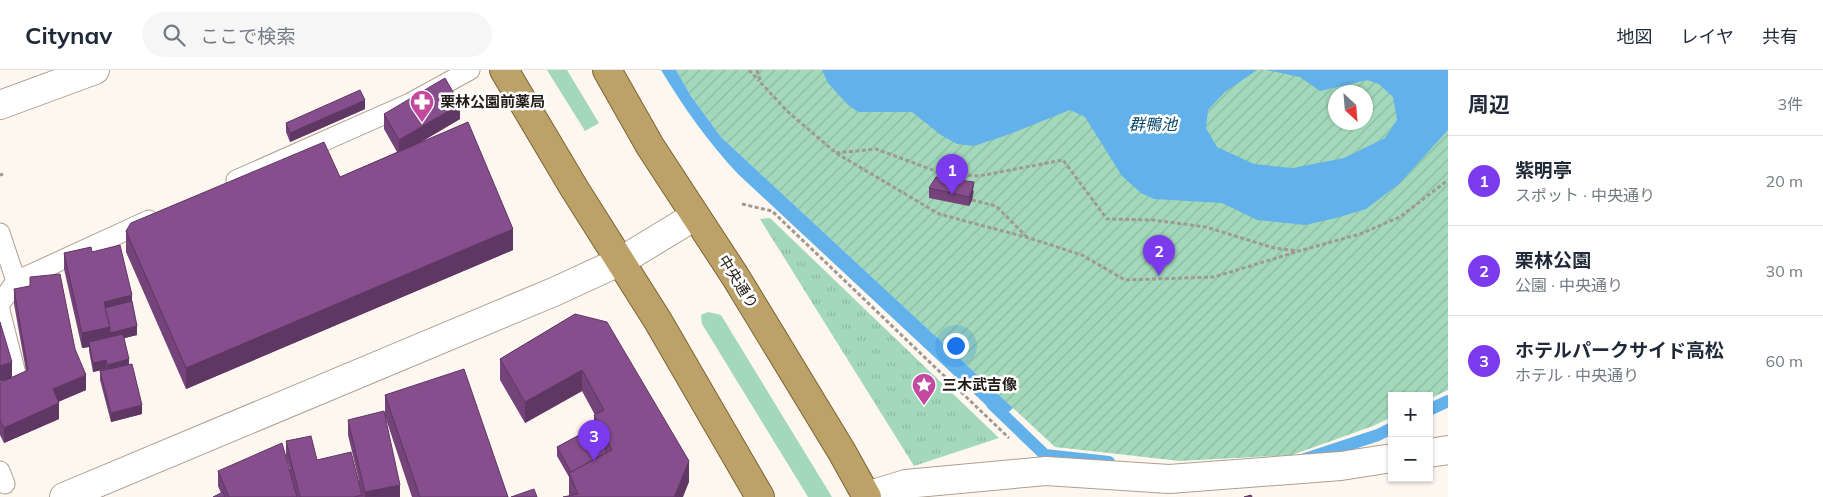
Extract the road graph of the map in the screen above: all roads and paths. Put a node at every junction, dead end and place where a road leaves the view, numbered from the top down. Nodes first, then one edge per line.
1 (95, 70) edge
2 (470, 70) edge
3 (504, 70) edge
4 (607, 70) edge
5 (749, 70) edge
6 (757, 70) edge
7 (761, 83) junction
8 (0, 105) edge
9 (836, 153) junction
10 (1448, 180) edge
11 (223, 186) edge
12 (972, 200) edge
13 (742, 204) dead end
14 (169, 211) edge
15 (695, 216) junction
16 (0, 233) edge
17 (1029, 238) junction
18 (1299, 251) junction
19 (621, 261) junction
20 (16, 281) junction
21 (0, 304) edge
22 (0, 310) edge
23 (0, 390) edge
24 (1448, 450) edge
25 (1433, 452) edge
26 (1388, 459) edge
27 (1046, 471) junction
28 (64, 497) edge
29 (760, 497) edge
30 (866, 497) edge

1 - 8 street
2 - 11 lane
3 - 19 highway
4 - 15 highway, 中央通り
5 - 7 path
6 - 7 path
7 - 9 path
9 - 17 path
9 - 18 path
10 - 18 path
12 - 17 path
13 - 27 path
14 - 20 lane
15 - 19 street
15 - 30 highway, 中央通り
16 - 20 lane
17 - 18 path
19 - 28 street
19 - 29 highway
20 - 21 lane
22 - 23 lane
24 - 25 street
26 - 27 street
27 - 30 street

